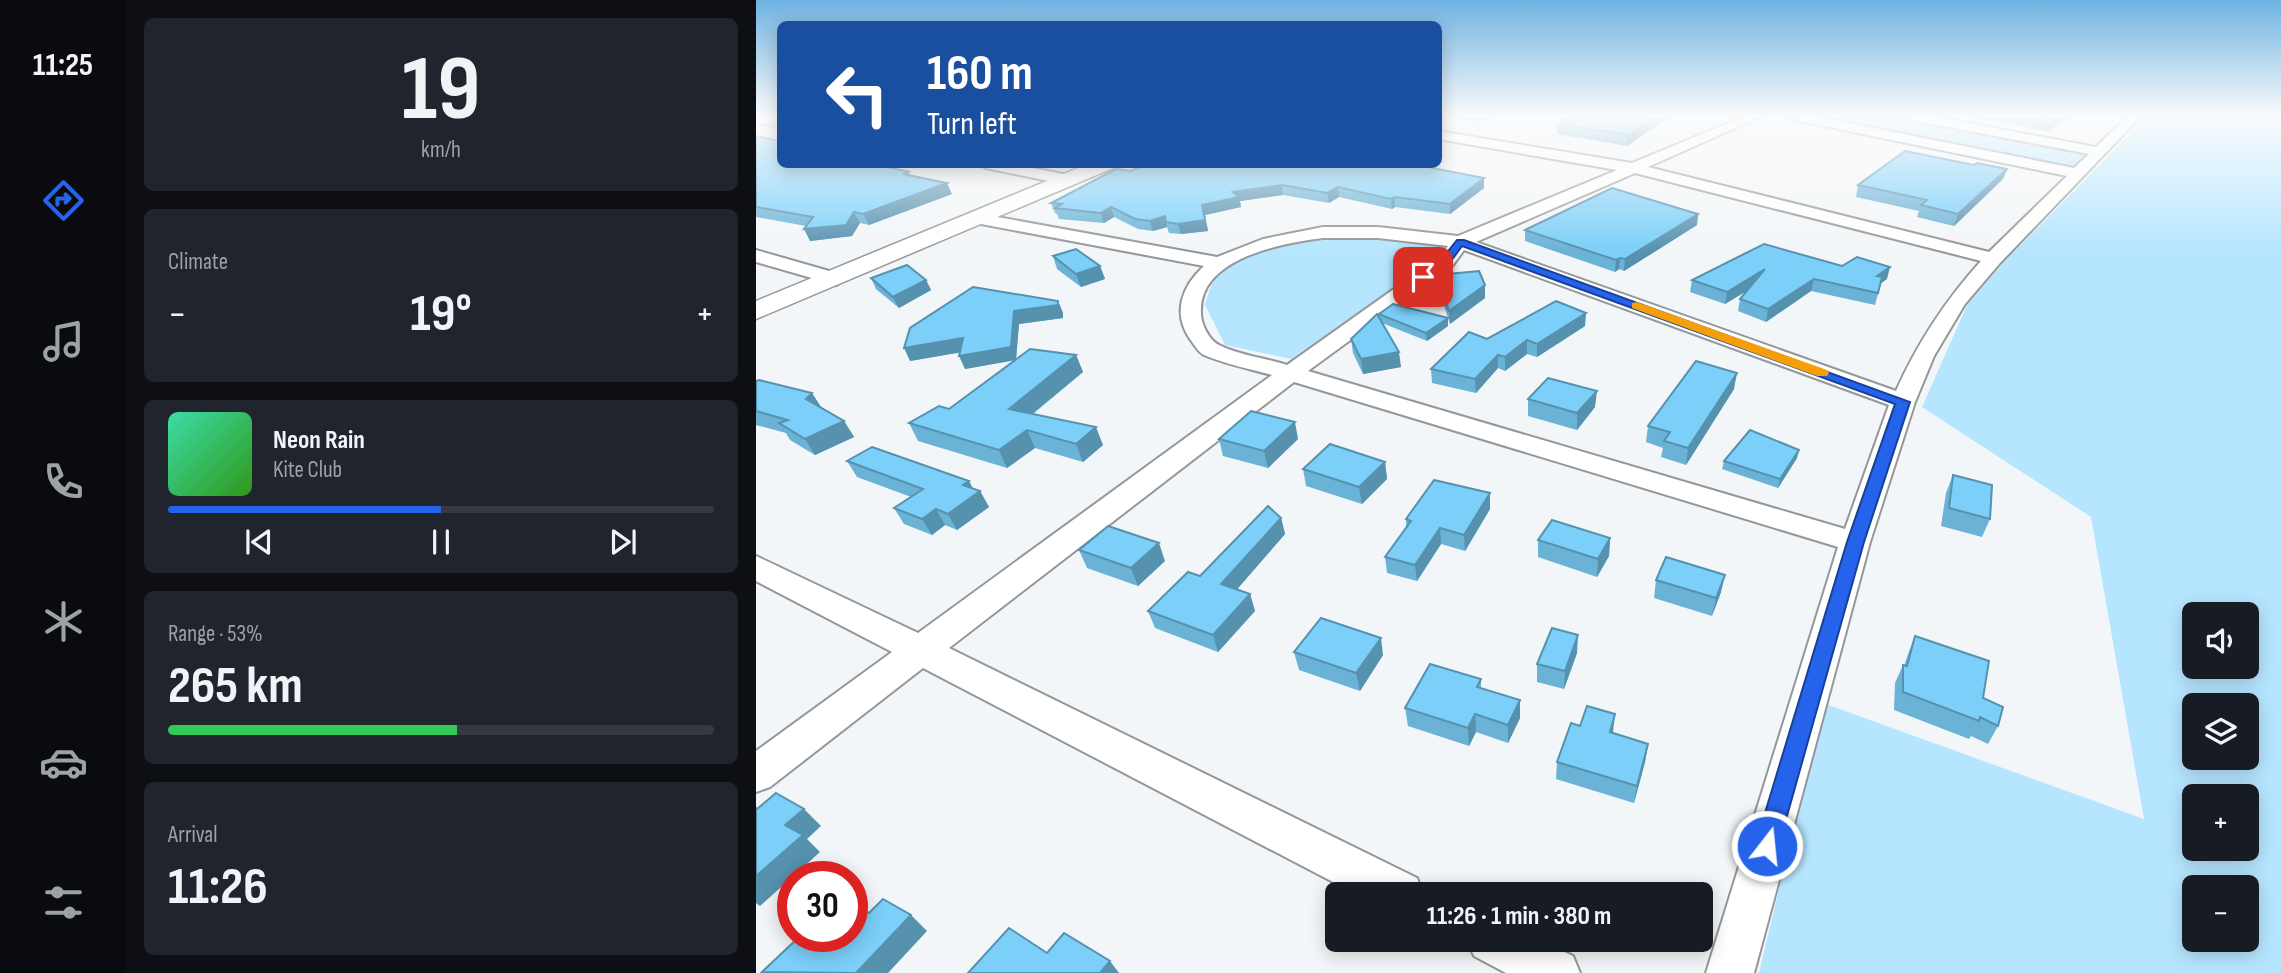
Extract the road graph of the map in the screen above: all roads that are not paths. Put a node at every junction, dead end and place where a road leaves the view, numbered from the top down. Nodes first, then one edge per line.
1 (1594, 161) edge
2 (1649, 161) edge
3 (2018, 161) edge
4 (2090, 161) edge
5 (1006, 168) edge
6 (1096, 168) edge
7 (1633, 168) junction
8 (2079, 174) junction
9 (1068, 180) junction
10 (981, 219) junction
11 (1460, 242) junction
12 (756, 256) edge
13 (1993, 259) junction
14 (1218, 263) junction
15 (836, 279) junction
16 (756, 311) edge
17 (1289, 374) junction
18 (1903, 402) junction
19 (1855, 542) junction
20 (756, 567) edge
21 (920, 651) junction
22 (756, 774) edge
23 (1377, 882) edge
24 (1514, 952) edge
25 (1556, 973) edge
26 (1730, 973) edge

1 - 7 street
2 - 7 street
3 - 8 street
4 - 8 street
5 - 9 street
6 - 9 street
7 - 11 street
7 - 13 street
8 - 13 street
9 - 10 street
10 - 14 street
10 - 15 street
11 - 14 street
11 - 17 street
11 - 18 street
12 - 15 street
13 - 18 street
14 - 17 street
15 - 16 street
17 - 19 street
17 - 21 street
18 - 19 street
19 - 26 street
20 - 21 street
21 - 22 street
21 - 23 street
24 - 25 street

